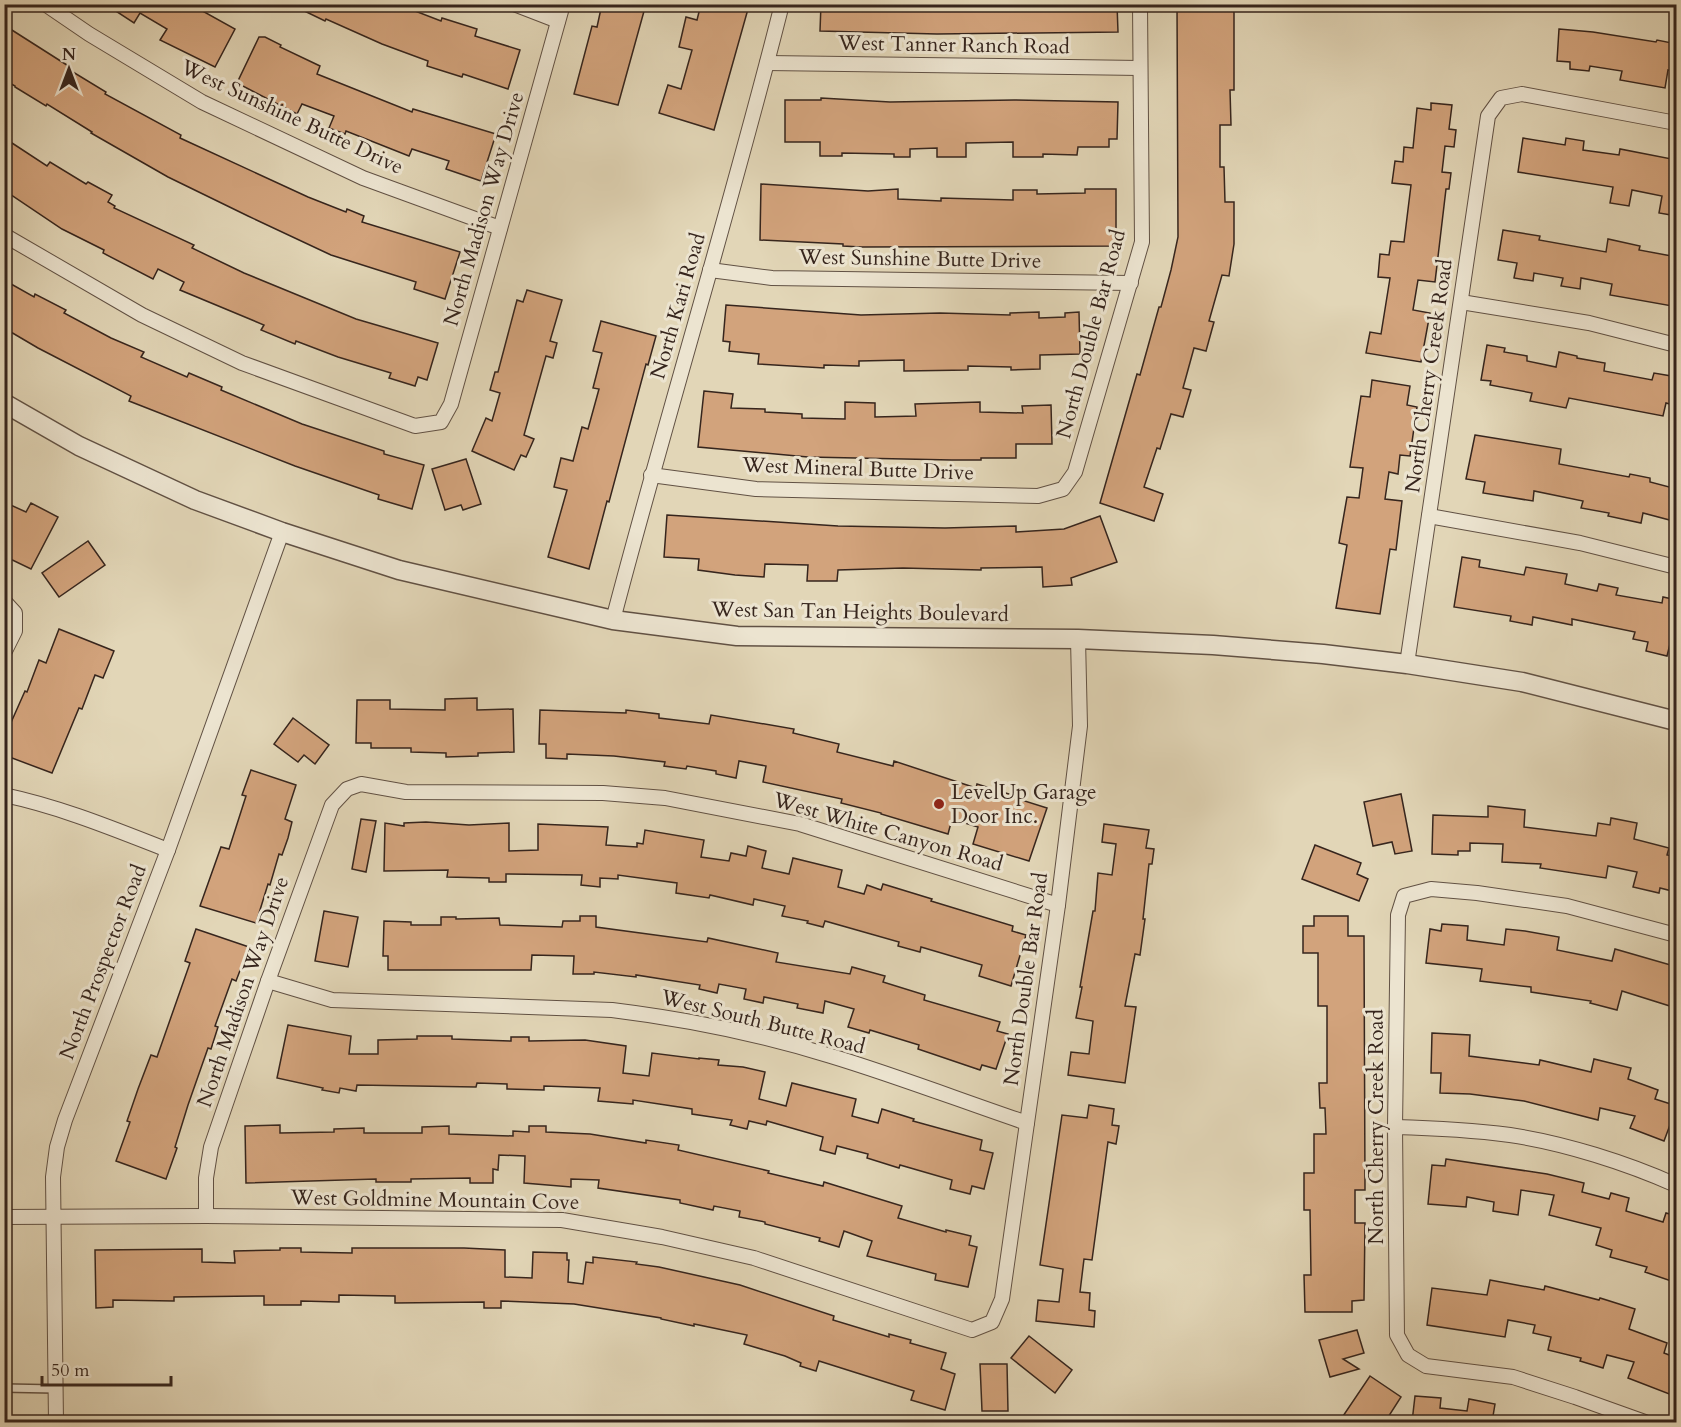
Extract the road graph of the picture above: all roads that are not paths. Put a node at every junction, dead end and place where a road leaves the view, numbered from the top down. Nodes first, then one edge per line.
1 (45, 4) edge
2 (514, 4) edge
3 (563, 4) edge
4 (782, 4) edge
5 (1140, 4) edge
6 (558, 21) junction
7 (768, 63) junction
8 (1140, 69) junction
9 (1677, 123) edge
10 (500, 228) junction
11 (4, 236) edge
12 (710, 270) junction
13 (1131, 283) junction
14 (1461, 302) junction
15 (1677, 345) edge
16 (4, 403) edge
17 (651, 475) junction
18 (1063, 489) joint
19 (1429, 516) junction
20 (282, 532) junction
21 (1677, 567) edge
22 (4, 601) edge
23 (614, 620) junction
24 (1078, 639) junction
25 (4, 653) edge
26 (1407, 664) junction
27 (1677, 721) edge
28 (347, 789) joint
29 (4, 795) edge
30 (168, 850) junction
31 (1058, 905) junction
32 (1677, 935) edge
33 (268, 981) junction
34 (1027, 1123) junction
35 (1395, 1127) junction
36 (1677, 1185) edge
37 (206, 1216) junction
38 (4, 1217) edge
39 (54, 1217) junction
40 (992, 1323) joint
41 (4, 1388) edge
42 (55, 1389) junction
43 (56, 1422) edge
44 (1645, 1422) edge

1 - 10 street, West Sunshine Butte Drive
2 - 6 street
3 - 6 street, North Madison Way Drive
4 - 7 street, North Kari Road
5 - 8 street, North Double Bar Road
6 - 10 street, North Madison Way Drive
7 - 8 street, West Tanner Ranch Road
7 - 12 street, North Kari Road
8 - 13 street, North Double Bar Road
9 - 14 street, North Cherry Creek Road
10 - 11 street, North Madison Way Drive
12 - 13 street, West Sunshine Butte Drive
12 - 17 street, North Kari Road
13 - 18 street, North Double Bar Road
14 - 15 street
14 - 19 street, North Cherry Creek Road
16 - 20 street, West San Tan Heights Boulevard
17 - 18 street, West Mineral Butte Drive
17 - 23 street, North Kari Road
19 - 21 street
19 - 26 street, North Cherry Creek Road
20 - 23 street, West San Tan Heights Boulevard
20 - 30 street, North Prospector Road
22 - 25 street
23 - 24 street, West San Tan Heights Boulevard
24 - 26 street, West San Tan Heights Boulevard
24 - 31 street, North Double Bar Road
26 - 27 street, West San Tan Heights Boulevard
28 - 31 street, West White Canyon Road
28 - 33 street, North Madison Way Drive
29 - 30 street
30 - 39 street, North Prospector Road
31 - 34 street, North Double Bar Road
32 - 35 street, North Cherry Creek Road
33 - 34 street, West South Butte Road
33 - 37 street, North Madison Way Drive
34 - 40 street, North Double Bar Road
35 - 36 street
35 - 44 street, North Cherry Creek Road
37 - 39 street, West Goldmine Mountain Cove
37 - 40 street, West Goldmine Mountain Cove
38 - 39 street, West Goldmine Mountain Cove
39 - 42 street, North Prospector Road
41 - 42 lane
42 - 43 street, North Prospector Road

